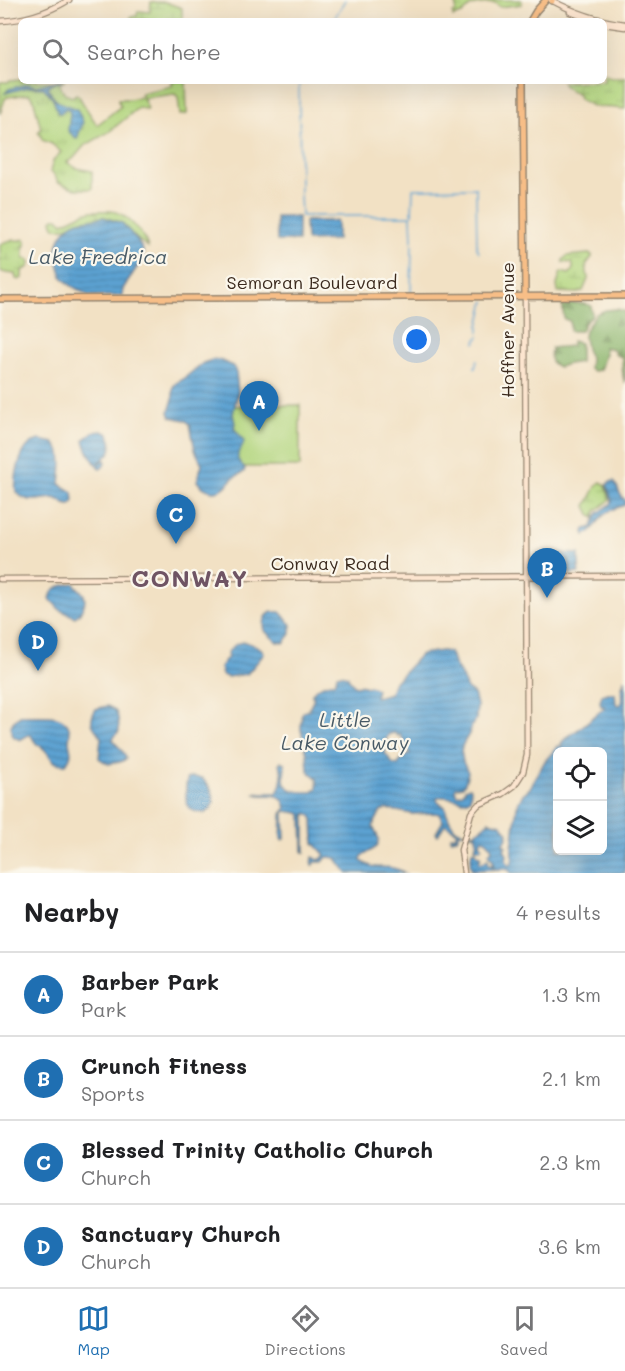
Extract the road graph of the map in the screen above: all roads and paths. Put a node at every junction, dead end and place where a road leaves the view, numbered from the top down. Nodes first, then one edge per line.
1 (70, 0) edge
2 (544, 0) edge
3 (551, 0) edge
4 (573, 12) junction
5 (30, 18) edge
6 (32, 18) edge
7 (530, 18) edge
8 (530, 18) edge
9 (587, 18) edge
10 (597, 18) edge
11 (18, 21) edge
12 (607, 21) edge
13 (607, 22) edge
14 (1, 23) edge
15 (624, 25) edge
16 (522, 84) edge
17 (521, 97) junction
18 (523, 172) junction
19 (524, 203) junction
20 (183, 298) junction
21 (524, 298) junction
22 (625, 298) edge
23 (113, 299) junction
24 (194, 300) junction
25 (0, 301) edge
26 (174, 301) junction
27 (106, 302) junction
28 (523, 342) junction
29 (525, 355) junction
30 (524, 389) junction
31 (525, 398) junction
32 (523, 409) junction
33 (525, 420) junction
34 (524, 452) junction
35 (524, 490) junction
36 (525, 536) junction
37 (525, 577) junction
38 (625, 577) edge
39 (228, 578) junction
40 (348, 578) junction
41 (365, 578) junction
42 (499, 578) junction
43 (61, 579) junction
44 (173, 579) junction
45 (253, 579) junction
46 (0, 580) edge
47 (222, 580) junction
48 (53, 581) junction
49 (464, 873) edge

1 - 5 main road
1 - 6 main road
2 - 4 main road
2 - 7 main road
2 - 8 main road
3 - 4 main road
4 - 9 main road
4 - 10 main road
11 - 14 main road
12 - 15 main road
13 - 15 main road
16 - 17 main road, Hoffner Avenue
17 - 18 main road, Hoffner Avenue
17 - 18 main road, Hoffner Avenue
18 - 19 main road, Hoffner Avenue
18 - 19 main road, Hoffner Avenue
19 - 21 main road, Hoffner Avenue
19 - 21 main road, Hoffner Avenue
20 - 23 main road, Semoran Boulevard
20 - 24 main road, Semoran Boulevard
20 - 26 main road
21 - 22 main road, Semoran Boulevard
21 - 24 main road, Semoran Boulevard
21 - 28 main road, Hoffner Avenue
21 - 29 main road, Hoffner Avenue
23 - 25 main road, Semoran Boulevard
23 - 27 main road
24 - 26 main road, Semoran Boulevard
25 - 27 main road, Semoran Boulevard
26 - 27 main road, Semoran Boulevard
28 - 29 main road
28 - 30 main road, Hoffner Avenue
29 - 31 main road, Hoffner Avenue
30 - 31 main road
30 - 32 main road, Hoffner Avenue
31 - 33 main road, Hoffner Avenue
32 - 33 main road
32 - 34 main road, Hoffner Avenue
33 - 34 main road, Hoffner Avenue
34 - 35 main road, Hoffner Avenue
34 - 35 main road, Hoffner Avenue
35 - 36 main road, Hoffner Avenue
35 - 36 main road, Hoffner Avenue
36 - 37 main road, Hoffner Avenue
37 - 38 main road, Conway Road
37 - 42 main road, Conway Road
37 - 42 main road, Conway Road
37 - 49 main road, Hoffner Avenue
39 - 44 main road, Conway Road
39 - 45 main road, Conway Road
39 - 47 main road
40 - 41 main road, Conway Road
40 - 41 main road, Conway Road
40 - 45 main road, Conway Road
41 - 42 main road, Conway Road
41 - 42 main road, Conway Road
43 - 44 main road, Conway Road
43 - 46 main road, Conway Road
43 - 48 main road
44 - 47 main road, Conway Road
44 - 48 main road, Conway Road
45 - 47 main road, Conway Road
46 - 48 main road, Conway Road

